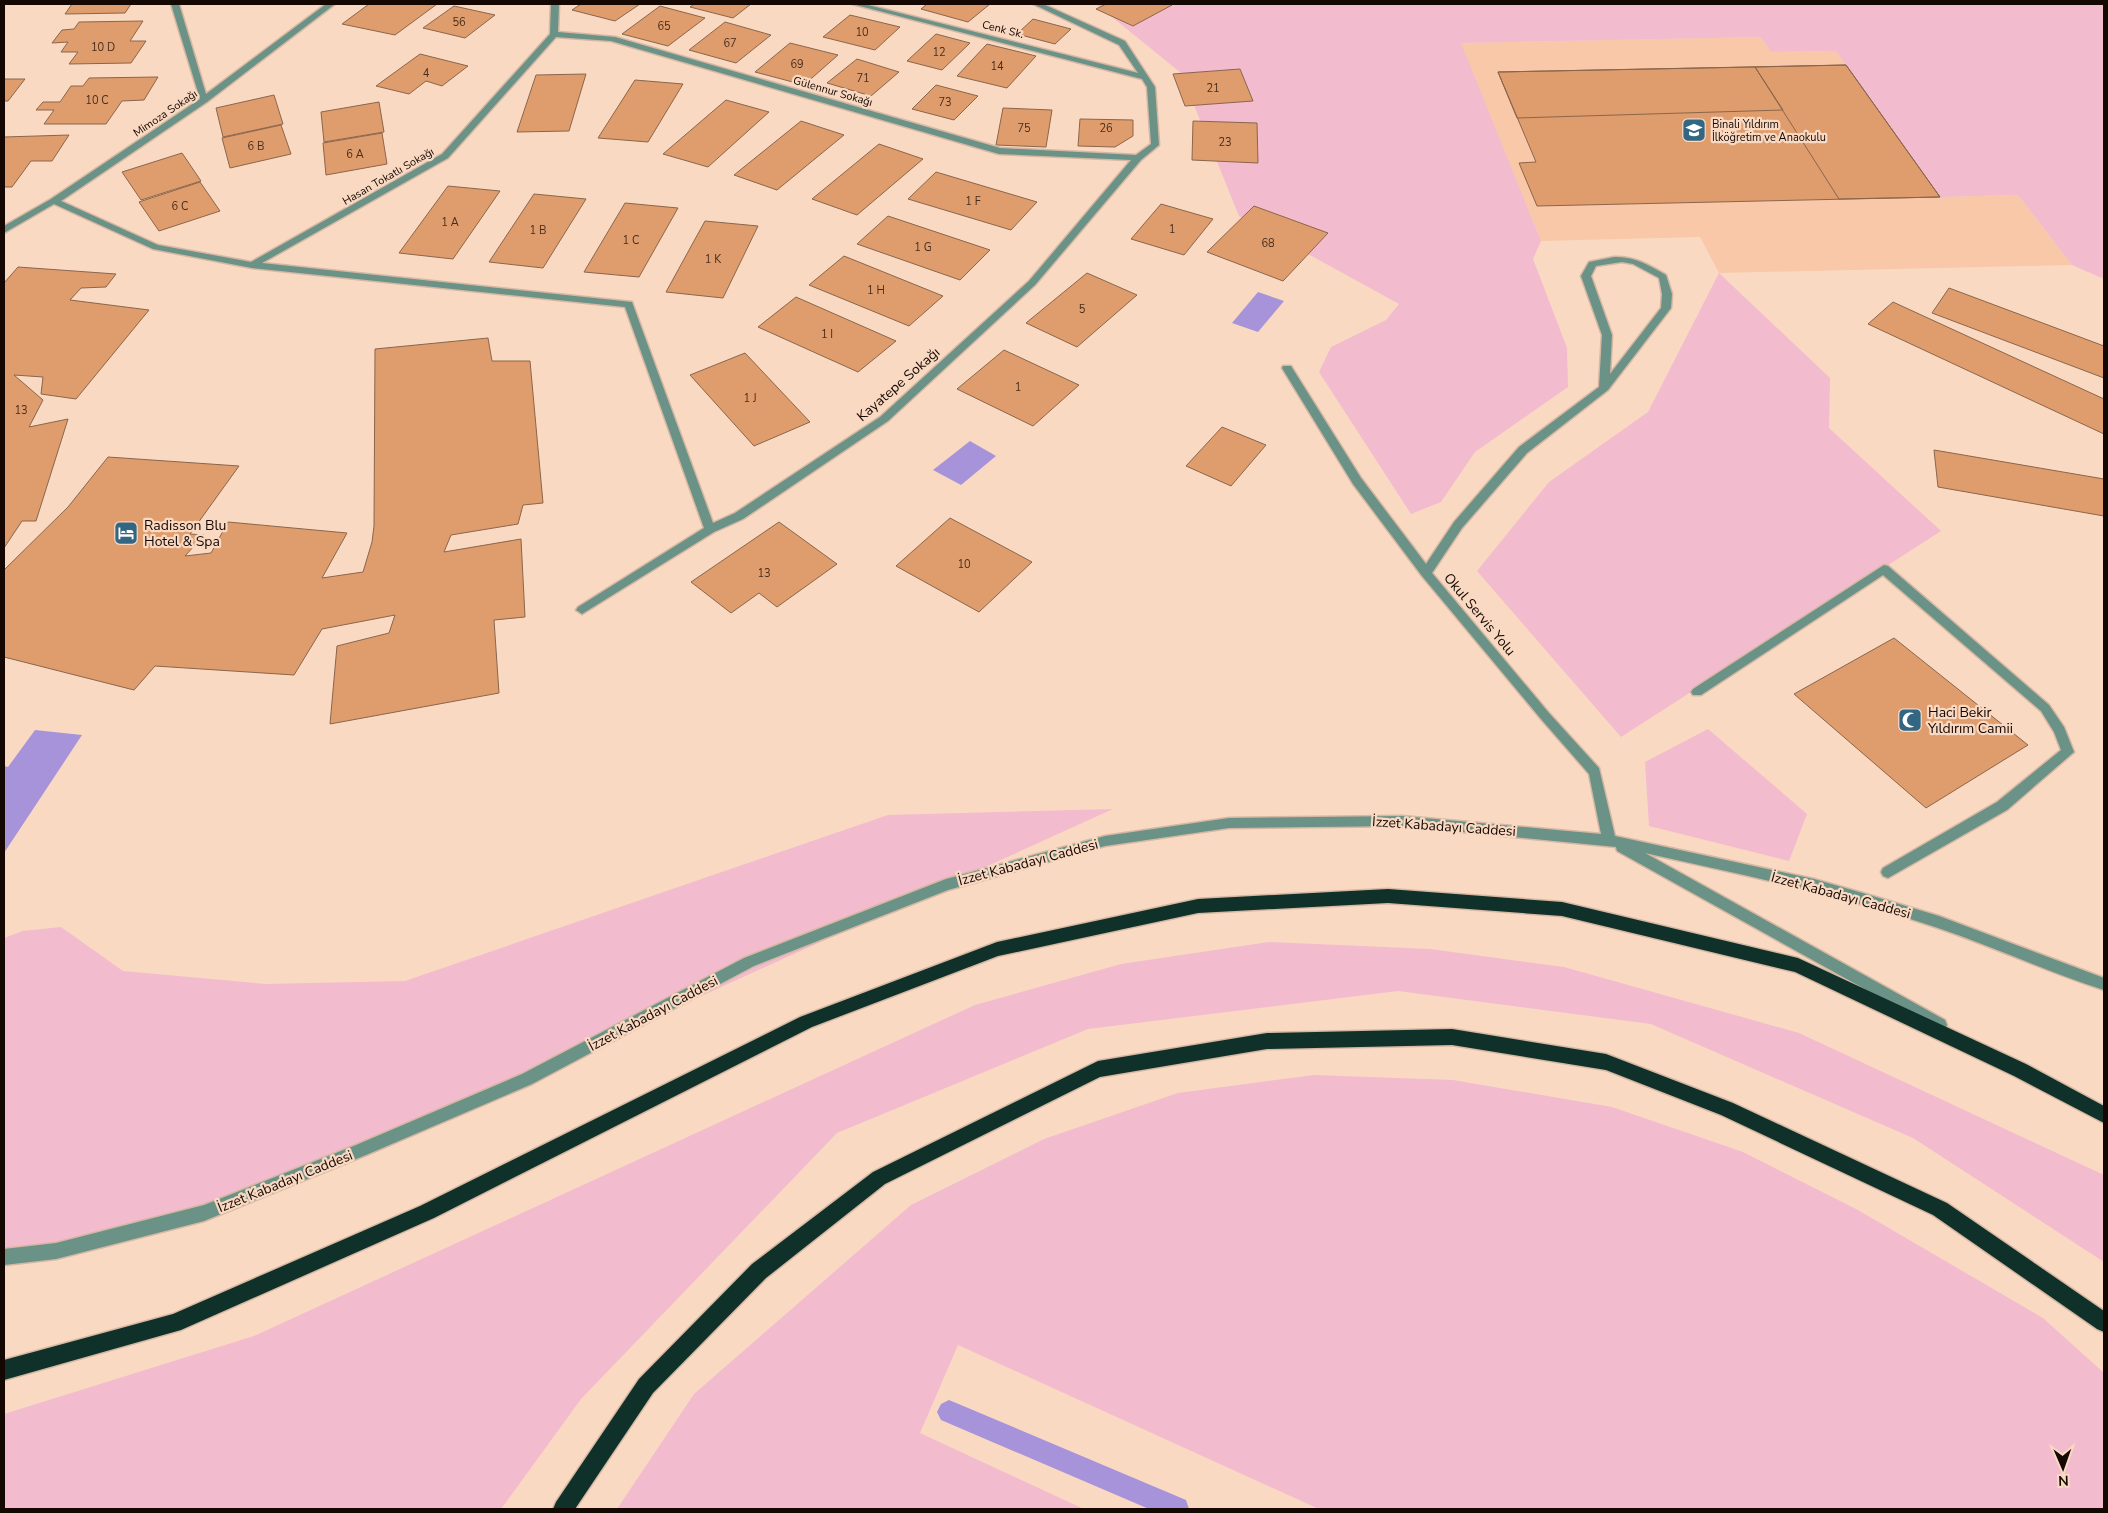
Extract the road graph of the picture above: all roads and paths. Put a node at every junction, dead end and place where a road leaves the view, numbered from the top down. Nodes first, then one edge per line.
1 (174, 4) edge
2 (331, 4) edge
3 (555, 4) edge
4 (856, 4) edge
5 (1037, 4) edge
6 (554, 34) junction
7 (1143, 77) junction
8 (204, 100) junction
9 (1138, 158) junction
10 (54, 200) junction
11 (4, 230) edge
12 (252, 265) junction
13 (1286, 368) dead end
14 (1604, 388) junction
15 (710, 528) junction
16 (1426, 573) junction
17 (582, 610) dead end
18 (1698, 692) dead end
19 (1609, 840) junction
20 (1888, 872) dead end
21 (2104, 984) edge
22 (2020, 1070) junction
23 (2104, 1115) edge
24 (4, 1257) edge
25 (2104, 1322) edge
26 (4, 1370) edge
27 (562, 1509) edge

1 - 8 street
2 - 8 street, Mimoza Sokağı
3 - 6 street
4 - 7 street, Cenk Sk.
5 - 7 street
6 - 9 street, Gülennur Sokağı
6 - 12 street, Hasan Tokatlı Sokağı
7 - 9 street, Kayatepe Sokağı
8 - 10 street, Mimoza Sokağı
9 - 15 street, Kayatepe Sokağı
10 - 11 street, Mimoza Sokağı
10 - 12 street
12 - 15 street
13 - 16 street
14 - 14 street, Okul Servis Yolu
14 - 16 street, Okul Servis Yolu
15 - 17 street, Kayatepe Sokağı
16 - 19 street, Okul Servis Yolu
18 - 20 street
19 - 21 street, İzzet Kabadayı Caddesi
19 - 22 street
19 - 24 street, İzzet Kabadayı Caddesi
22 - 23 highway
22 - 26 highway
25 - 27 highway

